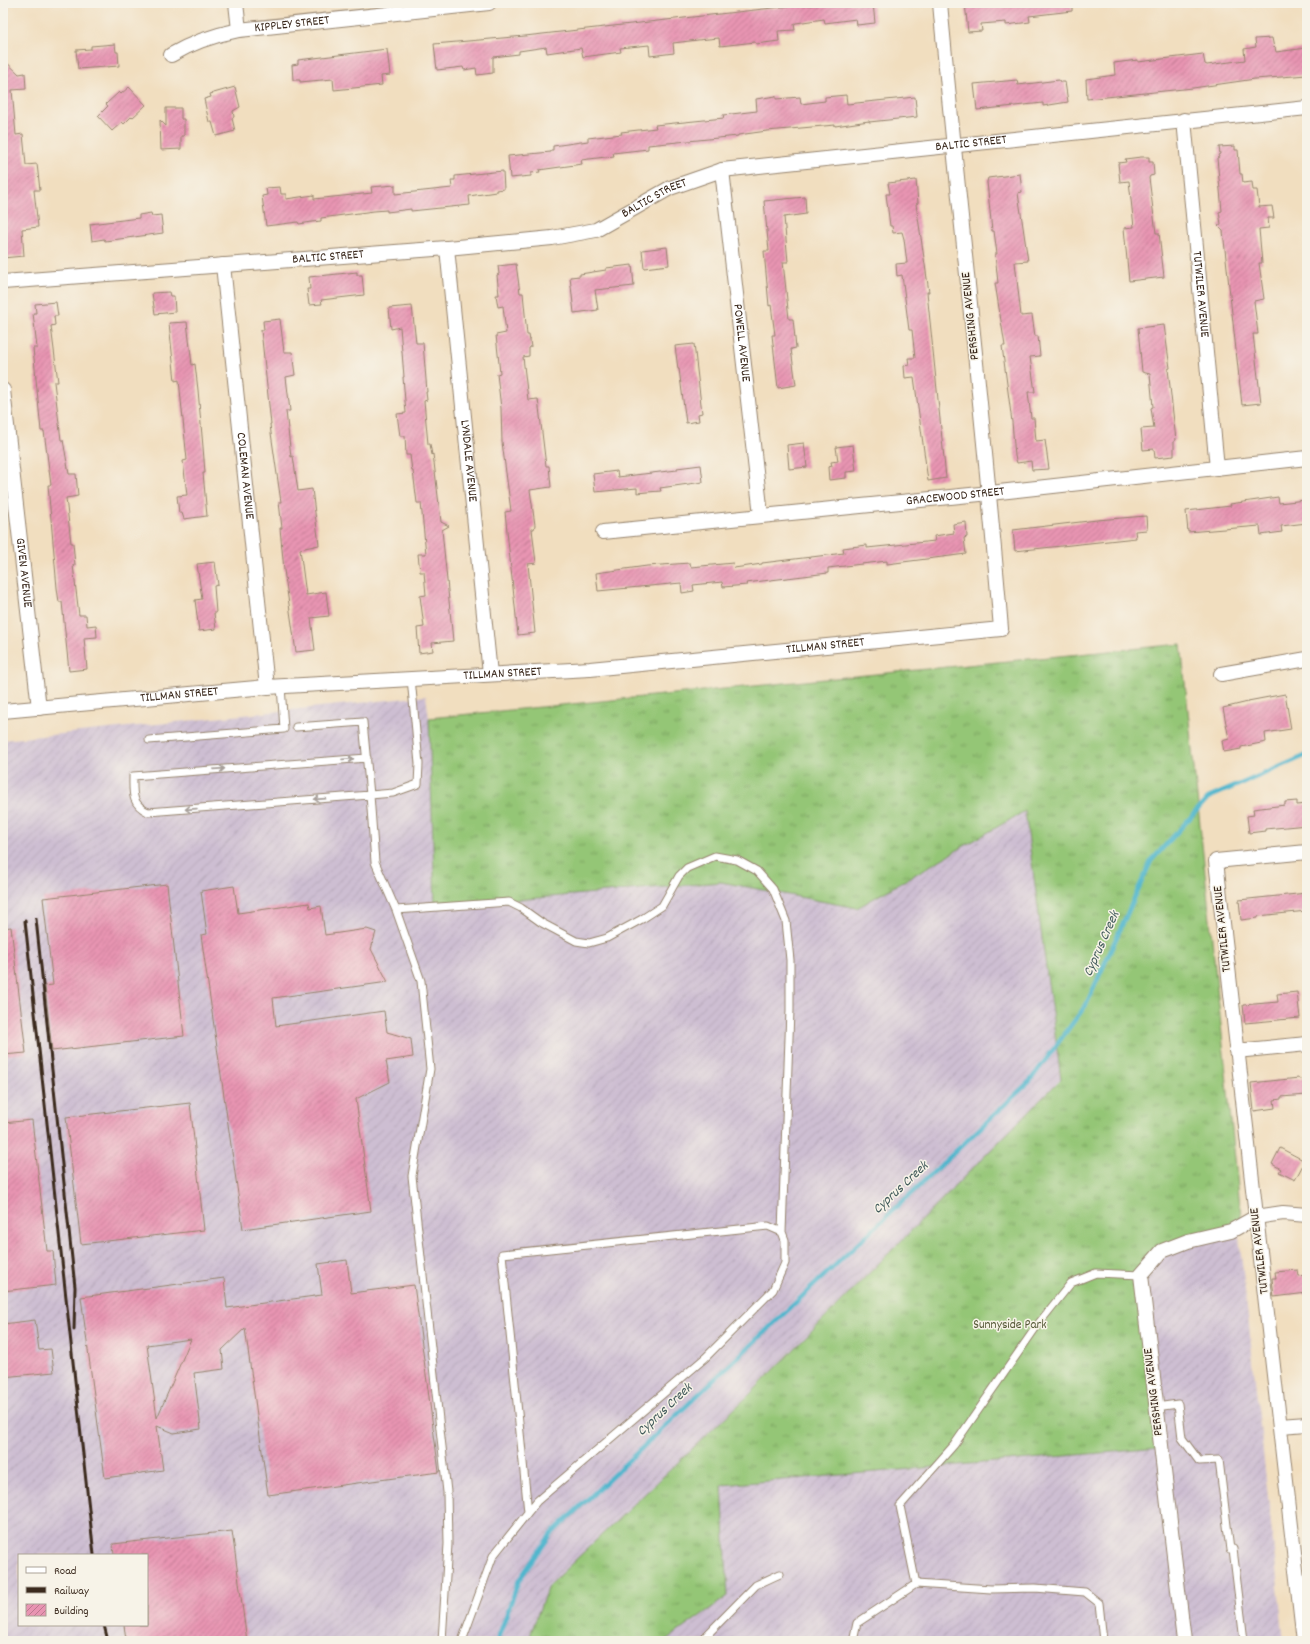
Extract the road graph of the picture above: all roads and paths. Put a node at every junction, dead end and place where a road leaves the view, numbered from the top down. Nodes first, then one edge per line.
1 (236, 3) edge
2 (489, 3) edge
3 (940, 3) edge
4 (239, 30) junction
5 (171, 55) dead end
6 (1307, 108) edge
7 (1184, 120) junction
8 (953, 147) junction
9 (722, 170) junction
10 (447, 248) junction
11 (223, 265) junction
12 (3, 282) edge
13 (3, 390) edge
14 (1307, 458) edge
15 (1217, 468) junction
16 (990, 492) junction
17 (761, 515) junction
18 (603, 532) dead end
19 (1001, 629) joint
20 (1307, 659) edge
21 (490, 674) junction
22 (1221, 674) dead end
23 (410, 678) junction
24 (274, 687) junction
25 (39, 708) junction
26 (3, 711) edge
27 (296, 727) dead end
28 (149, 740) dead end
29 (367, 758) junction
30 (370, 795) junction
31 (1307, 852) edge
32 (396, 910) junction
33 (1307, 1044) edge
34 (1236, 1051) junction
35 (1307, 1215) edge
36 (1256, 1217) junction
37 (782, 1232) junction
38 (1141, 1275) junction
39 (1156, 1406) junction
40 (1307, 1424) edge
41 (1280, 1426) junction
42 (528, 1512) junction
43 (780, 1574) dead end
44 (916, 1584) junction
45 (442, 1641) edge
46 (462, 1641) edge
47 (701, 1641) edge
48 (853, 1641) edge
49 (1103, 1641) edge
50 (1184, 1641) edge
51 (1244, 1641) edge
52 (1304, 1641) edge

1 - 4 street
2 - 4 street, KIPPLEY STREET
3 - 8 street, PERSHING AVENUE
4 - 5 street, KIPPLEY STREET
6 - 7 street, BALTIC STREET
7 - 8 street, BALTIC STREET
7 - 15 street, TUTWILER AVENUE
8 - 9 street, BALTIC STREET
8 - 16 street, PERSHING AVENUE
9 - 10 street, BALTIC STREET
9 - 17 street, POWELL AVENUE
10 - 11 street, BALTIC STREET
10 - 21 street, LYNDALE AVENUE
11 - 12 street, BALTIC STREET
11 - 24 street, COLEMAN AVENUE
13 - 25 street, GIVEN AVENUE
14 - 15 street, GRACEWOOD STREET
15 - 16 street, GRACEWOOD STREET
16 - 17 street, GRACEWOOD STREET
16 - 19 street, PERSHING AVENUE
17 - 18 street, GRACEWOOD STREET
19 - 21 street, TILLMAN STREET
20 - 22 street
21 - 23 street, TILLMAN STREET
23 - 24 street, TILLMAN STREET
23 - 30 lane
24 - 25 street, TILLMAN STREET
24 - 28 lane
25 - 26 street, TILLMAN STREET
27 - 29 lane
29 - 30 lane
30 -> 29 lane
30 - 32 lane
31 - 34 street, TUTWILER AVENUE
32 - 37 lane
32 - 45 lane
33 - 34 street
34 - 36 street, TUTWILER AVENUE
35 - 36 street
36 - 38 street
36 - 41 street, TUTWILER AVENUE
37 - 42 lane
37 - 42 lane
38 - 39 street, PERSHING AVENUE
38 - 44 lane
39 - 50 street, PERSHING AVENUE
39 - 51 lane
40 - 41 street
41 - 52 street, TUTWILER AVENUE
42 - 46 lane
43 - 47 lane
44 - 48 lane
44 - 49 lane

